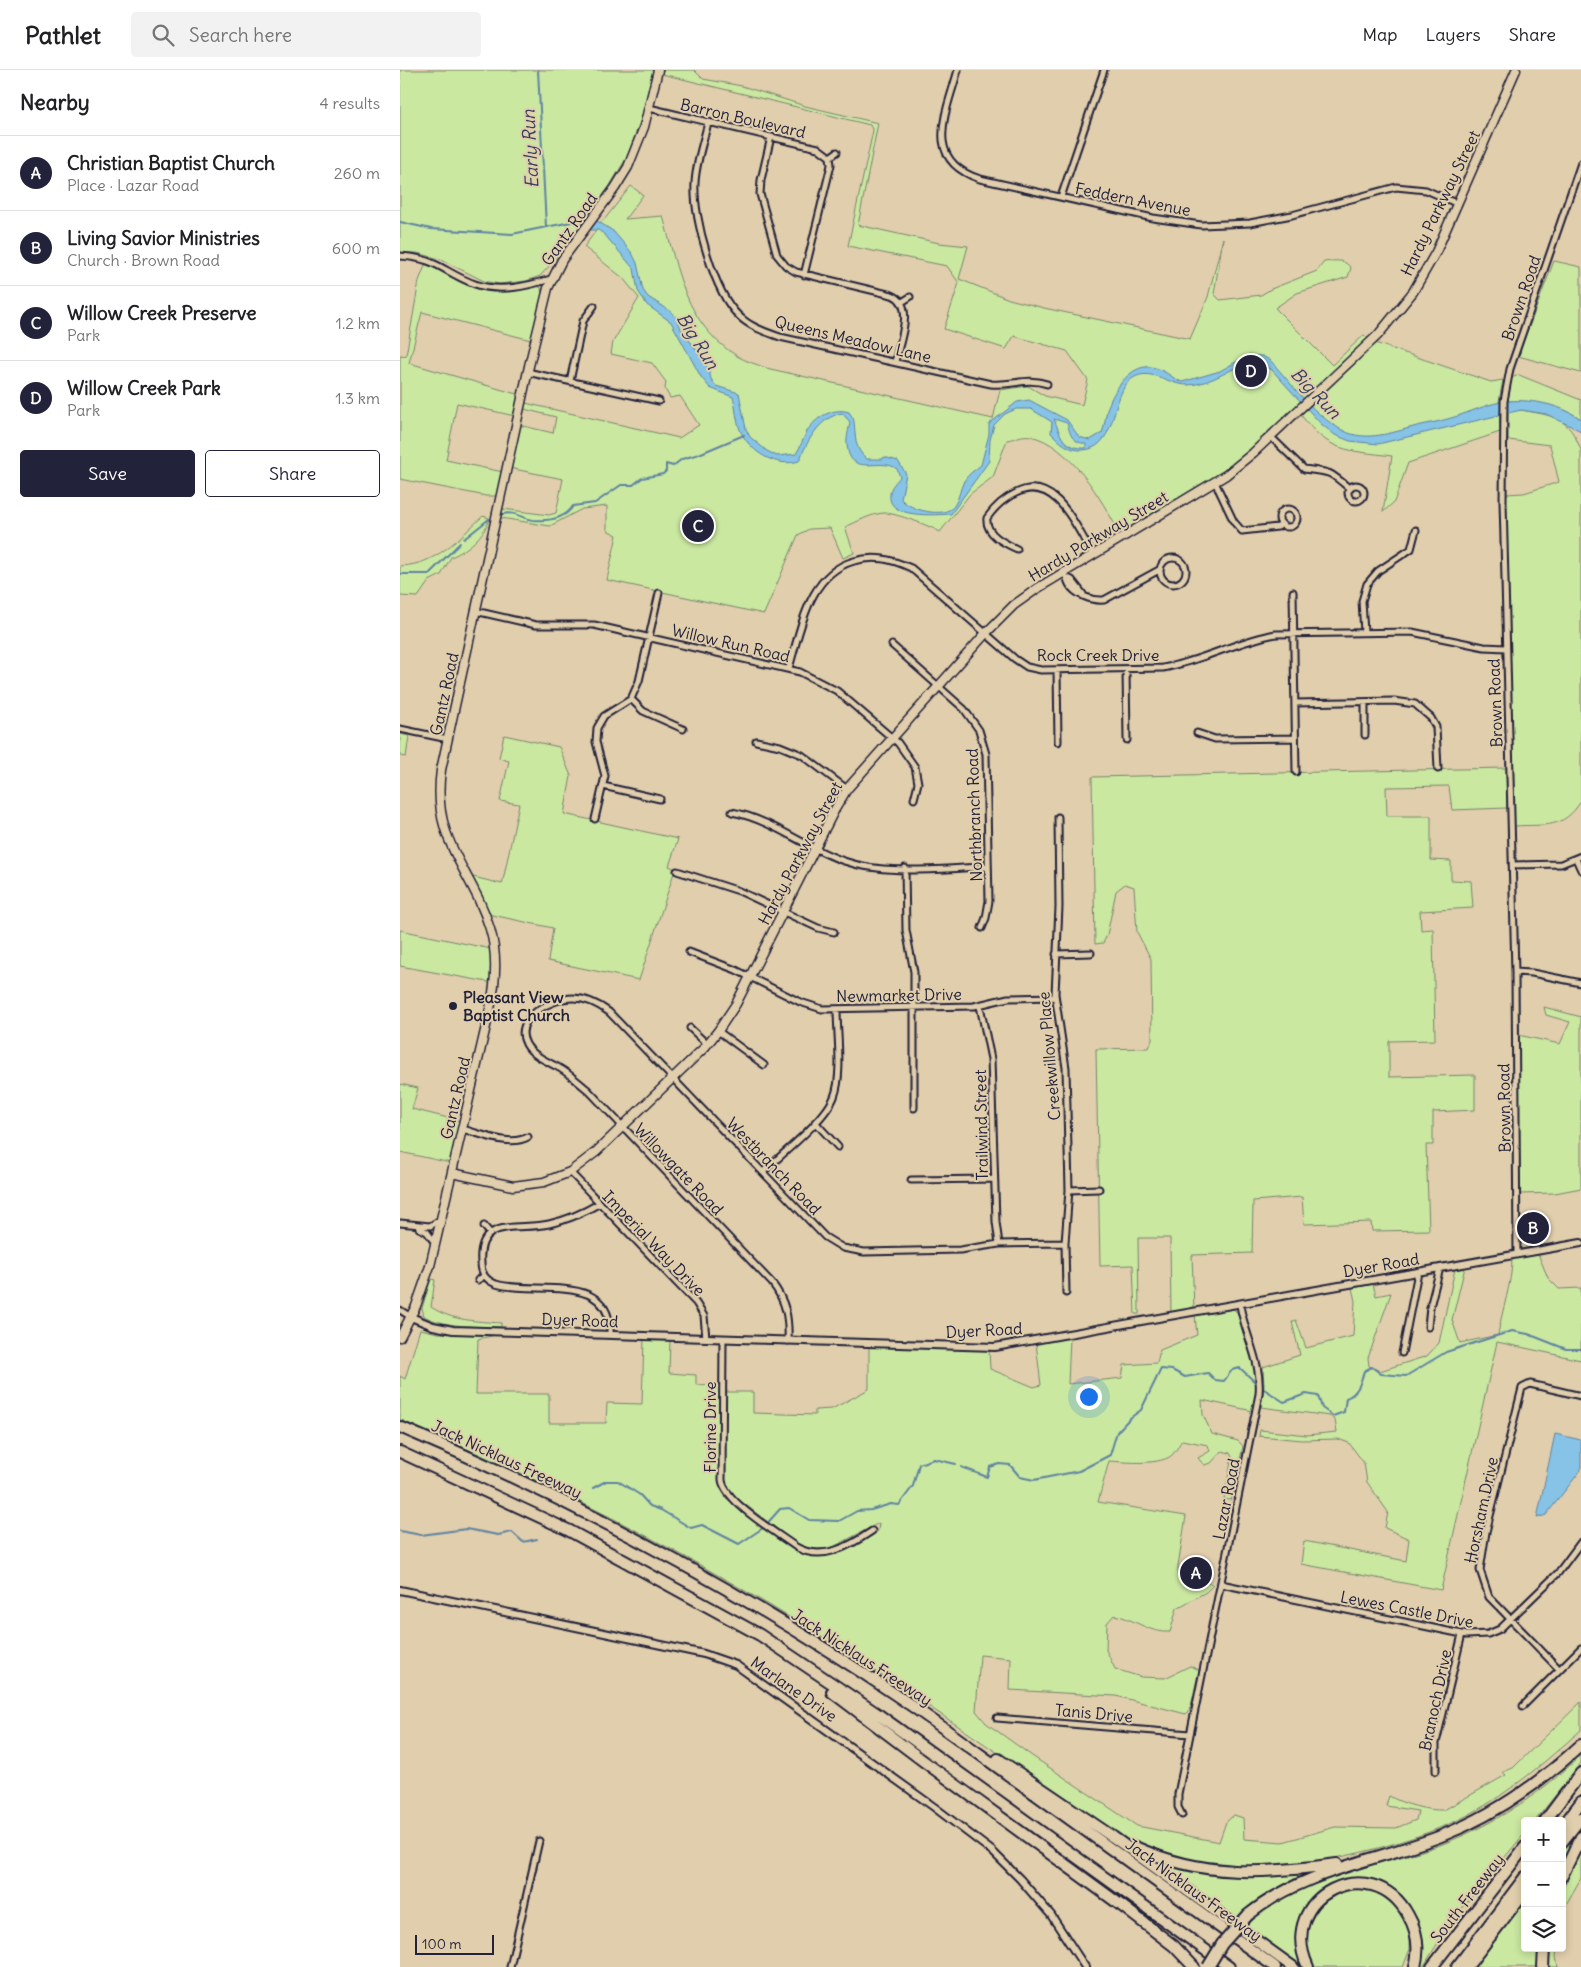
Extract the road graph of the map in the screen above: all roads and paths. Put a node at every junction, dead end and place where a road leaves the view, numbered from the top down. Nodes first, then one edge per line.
1 (658, 70) edge
2 (958, 70) edge
3 (1104, 70) edge
4 (1516, 70) edge
5 (649, 108) junction
6 (708, 123) junction
7 (771, 138) junction
8 (837, 152) dead end
9 (830, 157) junction
10 (1581, 163) edge
11 (1061, 197) junction
12 (1458, 204) junction
13 (400, 256) edge
14 (804, 275) junction
15 (551, 279) junction
16 (910, 297) dead end
17 (902, 302) junction
18 (594, 306) dead end
19 (895, 362) junction
20 (527, 372) junction
21 (570, 381) junction
22 (1047, 384) dead end
23 (659, 401) dead end
24 (1270, 437) junction
25 (1215, 482) junction
26 (1350, 489) dead end
27 (1282, 524) dead end
28 (1416, 530) dead end
29 (1017, 550) dead end
30 (1093, 555) junction
31 (1159, 570) junction
32 (1066, 576) junction
33 (1293, 592) dead end
34 (659, 593) dead end
35 (475, 611) junction
36 (1364, 632) junction
37 (986, 633) junction
38 (1294, 634) junction
39 (649, 637) junction
40 (892, 645) dead end
41 (1506, 648) junction
42 (789, 668) junction
43 (1126, 669) junction
44 (1057, 670) junction
45 (939, 687) junction
46 (631, 699) junction
47 (1365, 702) junction
48 (1295, 703) junction
49 (400, 729) edge
50 (683, 730) dead end
51 (1197, 733) dead end
52 (1365, 735) dead end
53 (1295, 738) junction
54 (448, 739) junction
55 (892, 739) junction
56 (1128, 740) dead end
57 (756, 741) dead end
58 (1058, 742) dead end
59 (1438, 769) dead end
60 (1296, 772) dead end
61 (603, 786) junction
62 (847, 789) junction
63 (660, 799) dead end
64 (914, 799) dead end
65 (732, 812) dead end
66 (1058, 817) dead end
67 (595, 820) dead end
68 (816, 848) junction
69 (1579, 857) edge
70 (1512, 865) junction
71 (988, 867) junction
72 (905, 868) junction
73 (677, 870) dead end
74 (1581, 870) edge
75 (783, 912) junction
76 (982, 928) dead end
77 (834, 932) dead end
78 (689, 952) dead end
79 (1091, 953) dead end
80 (1056, 954) junction
81 (1515, 972) junction
82 (750, 977) junction
83 (1581, 983) edge
84 (1055, 997) junction
85 (980, 1006) junction
86 (915, 1007) junction
87 (837, 1009) junction
88 (690, 1028) dead end
89 (718, 1031) junction
90 (524, 1034) joint
91 (707, 1044) junction
92 (764, 1066) dead end
93 (672, 1078) junction
94 (914, 1108) dead end
95 (815, 1122) junction
96 (622, 1127) junction
97 (462, 1130) junction
98 (528, 1137) dead end
99 (838, 1147) dead end
100 (570, 1172) junction
101 (763, 1172) junction
102 (452, 1173) junction
103 (994, 1179) junction
104 (911, 1180) dead end
105 (1099, 1189) dead end
106 (1069, 1190) junction
107 (600, 1203) junction
108 (441, 1220) junction
109 (400, 1223) edge
110 (414, 1226) junction
111 (484, 1226) dead end
112 (490, 1233) junction
113 (435, 1243) junction
114 (1065, 1243) junction
115 (999, 1244) junction
116 (1581, 1244) edge
117 (1517, 1254) junction
118 (1440, 1268) junction
119 (1418, 1272) junction
120 (484, 1276) junction
121 (478, 1280) dead end
122 (1066, 1293) dead end
123 (1240, 1305) junction
124 (400, 1310) edge
125 (412, 1317) junction
126 (1428, 1327) dead end
127 (610, 1335) junction
128 (400, 1337) edge
129 (706, 1338) junction
130 (723, 1338) junction
131 (788, 1341) junction
132 (1402, 1353) dead end
133 (1581, 1396) edge
134 (400, 1427) edge
135 (400, 1452) edge
136 (872, 1531) dead end
137 (1581, 1542) edge
138 (1221, 1584) junction
139 (400, 1590) edge
140 (1509, 1620) junction
141 (1462, 1634) junction
142 (1581, 1648) edge
143 (792, 1656) junction
144 (1559, 1670) junction
145 (1523, 1706) dead end
146 (997, 1718) dead end
147 (934, 1722) junction
148 (1190, 1734) junction
149 (1581, 1745) edge
150 (1436, 1771) dead end
151 (1581, 1774) edge
152 (1581, 1802) edge
153 (1182, 1815) dead end
154 (1548, 1817) edge
155 (1581, 1818) edge
156 (1566, 1822) edge
157 (1114, 1837) junction
158 (1566, 1837) edge
159 (1581, 1837) edge
160 (539, 1841) dead end
161 (1521, 1852) edge
162 (1365, 1861) junction
163 (1566, 1868) edge
164 (1521, 1882) edge
165 (1521, 1897) edge
166 (1182, 1933) junction
167 (1544, 1952) edge
168 (510, 1967) edge
169 (1086, 1967) edge
170 (1194, 1967) edge
171 (1208, 1967) edge
172 (1216, 1967) edge
173 (1229, 1967) edge
174 (1275, 1967) edge
175 (1293, 1967) edge
176 (1308, 1967) edge
177 (1415, 1967) edge
178 (1432, 1967) edge
179 (1457, 1967) edge
180 (1467, 1967) edge
181 (1543, 1967) edge

1 - 5 main road, Gantz Road
2 - 11 street, Feddern Avenue
3 - 11 street
4 - 12 main road, Hardy Parkway Street
5 - 6 street, Barron Boulevard
5 - 15 main road, Gantz Road
6 - 7 street, Barron Boulevard
6 - 19 street, Queens Meadow Lane
7 - 9 street, Barron Boulevard
7 - 14 street
8 - 9 street
9 - 14 street
10 - 41 street, Brown Road
11 - 12 street, Feddern Avenue
12 - 24 main road, Hardy Parkway Street
13 - 15 street
14 - 17 street
15 - 20 main road, Gantz Road
16 - 17 street
17 - 19 street
18 - 21 street
19 - 22 street, Queens Meadow Lane
20 - 21 street
20 - 35 main road, Gantz Road
21 - 23 street
24 - 25 main road, Hardy Parkway Street
24 - 26 street
25 - 27 street
25 - 30 main road, Hardy Parkway Street
28 - 36 street
29 - 30 street
30 - 32 main road, Hardy Parkway Street
31 - 31 street
31 - 32 street
32 - 37 main road, Hardy Parkway Street
33 - 38 street
34 - 39 street
35 - 39 street, Willow Run Road
35 - 54 main road, Gantz Road
36 - 38 street, Rock Creek Drive
36 - 41 street, Rock Creek Drive
37 - 42 street, Rock Creek Drive
37 - 44 street, Rock Creek Drive
37 - 45 main road, Hardy Parkway Street
38 - 43 street, Rock Creek Drive
38 - 48 street
39 - 42 street, Willow Run Road
39 - 46 street
40 - 45 street, Northbranch Road
41 - 70 street, Brown Road
42 - 55 street, Willow Run Road
43 - 44 street, Rock Creek Drive
43 - 56 street
44 - 58 street
45 - 55 main road, Hardy Parkway Street
45 - 71 street, Northbranch Road
46 - 50 street
46 - 61 street
47 - 48 street
47 - 52 street
47 - 59 street
48 - 53 street
49 - 54 street
51 - 53 street
53 - 60 street
54 - 97 main road, Gantz Road
55 - 62 main road, Hardy Parkway Street
55 - 64 street, Willow Run Road
57 - 62 street
61 - 63 street
61 - 67 street
62 - 68 main road, Hardy Parkway Street
65 - 68 street
66 - 80 street, Creekwillow Place
68 - 72 street
68 - 75 main road, Hardy Parkway Street
69 - 70 street
69 - 74 street
70 - 81 street, Brown Road
71 - 72 street
71 - 76 street, Northbranch Road
72 - 86 street
73 - 75 street
75 - 77 street
75 - 82 main road, Hardy Parkway Street
78 - 82 street, Newmarket Drive
79 - 80 street
80 - 84 street, Creekwillow Place
81 - 83 street
81 - 117 street, Brown Road
82 - 87 street, Newmarket Drive
82 - 89 main road, Hardy Parkway Street
84 - 85 street, Newmarket Drive
84 - 106 street, Creekwillow Place
85 - 86 street, Newmarket Drive
85 - 103 street, Trailwind Street
86 - 87 street, Newmarket Drive
86 - 94 street
87 - 95 street
88 - 91 street
89 - 91 main road, Hardy Parkway Street
89 - 92 street
90 - 93 street, Westbranch Road
90 - 96 street, Willowgate Road
91 - 93 main road, Hardy Parkway Street
93 - 96 main road, Hardy Parkway Street
93 - 101 street, Westbranch Road
95 - 99 street
95 - 101 street
96 - 100 main road, Hardy Parkway Street
96 - 131 street, Willowgate Road
97 - 98 street
97 - 102 main road, Gantz Road
100 - 102 main road, Hardy Parkway Street
100 - 107 street, Imperial Way Drive
101 - 115 street, Westbranch Road
102 - 108 main road, Gantz Road
103 - 104 street
103 - 115 street, Trailwind Street
105 - 106 street
106 - 114 street, Creekwillow Place
107 - 112 street
107 - 129 street, Imperial Way Drive
108 - 110 street
108 - 113 main road, Gantz Road
109 - 110 street
110 - 113 street
111 - 112 street
112 - 120 street
113 - 125 main road, Gantz Road
114 - 115 street, Westbranch Road
114 - 122 street, Creekwillow Place
116 - 117 street, Dyer Road
117 - 118 street, Dyer Road
118 - 119 street, Dyer Road
118 - 126 street
119 - 123 street, Dyer Road
119 - 132 street
120 - 121 street
120 - 127 street
123 - 131 street, Dyer Road
123 - 138 street, Lazar Road
124 - 125 street
125 - 127 street, Dyer Road
125 - 128 main road, Gantz Road
127 - 129 street, Dyer Road
129 - 130 street, Dyer Road
130 - 131 street, Dyer Road
130 - 136 street, Florine Drive
133 - 140 street, Horsham Drive
134 - 147 highway, Jack Nicklaus Freeway
135 - 143 highway
137 - 140 street, Lewes Castle Drive
138 - 141 street, Lewes Castle Drive
138 - 148 street, Lazar Road
139 - 169 street, Marlane Drive
140 - 141 street, Lewes Castle Drive
140 - 144 street, Horsham Drive
141 - 150 street, Branoch Drive
142 - 144 street
143 - 166 highway
143 - 170 highway
144 - 145 street
146 - 148 street, Tanis Drive
147 - 157 highway
147 - 174 highway, Jack Nicklaus Freeway
148 - 153 street, Lazar Road
149 - 162 highway
151 - 154 highway
152 - 156 highway
155 - 158 highway
157 - 162 highway
157 - 175 highway
159 - 163 highway
160 - 168 street
161 - 178 highway, South Freeway
162 - 171 highway, bridge
164 - 179 highway, South Freeway
165 - 180 highway
166 - 172 highway
166 - 173 highway
167 - 181 highway
176 - 177 highway

